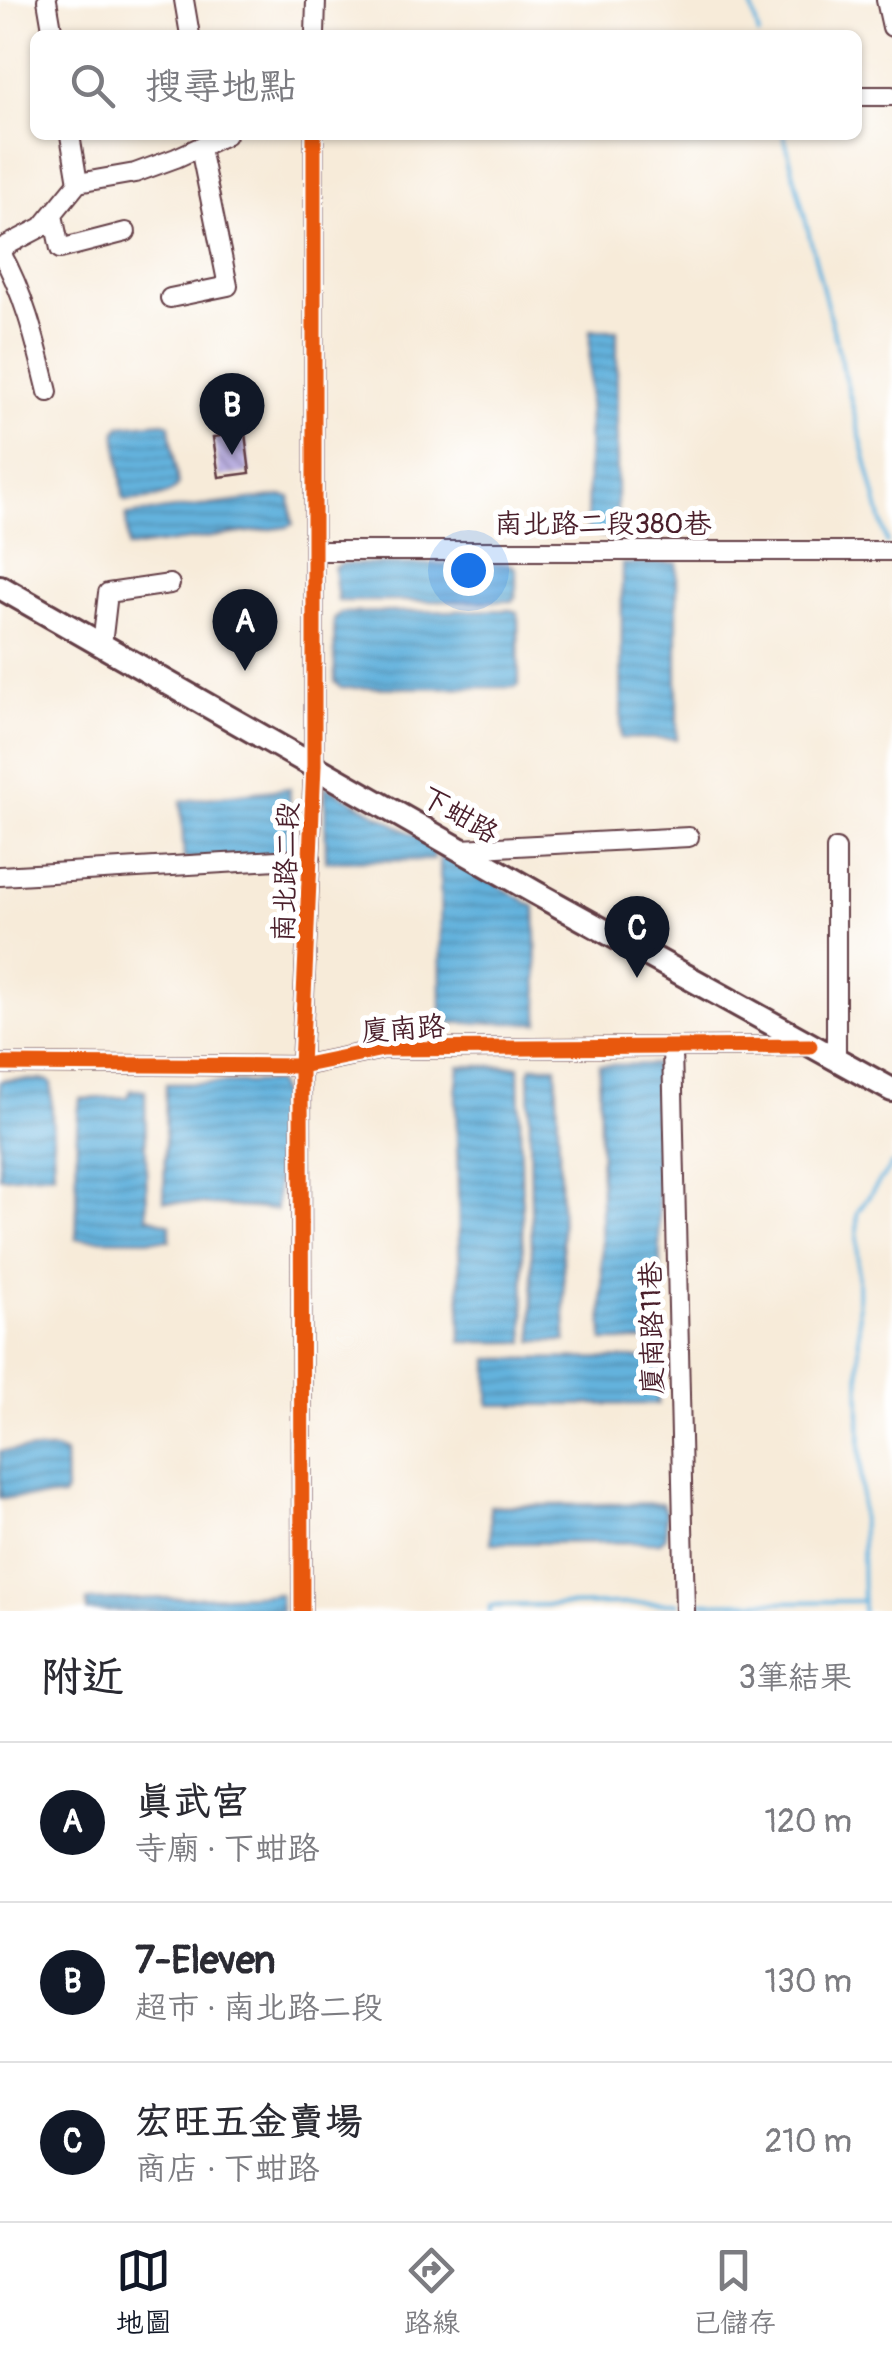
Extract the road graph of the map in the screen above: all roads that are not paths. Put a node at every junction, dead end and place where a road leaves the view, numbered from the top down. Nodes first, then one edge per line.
1 (47, 0) edge
2 (184, 0) edge
3 (316, 0) edge
4 (886, 0) edge
5 (892, 27) edge
6 (52, 30) edge
7 (189, 30) edge
8 (315, 30) edge
9 (862, 96) edge
10 (892, 96) edge
11 (71, 140) edge
12 (211, 140) edge
13 (312, 140) edge
14 (78, 183) junction
15 (53, 215) junction
16 (126, 232) dead end
17 (0, 250) edge
18 (170, 298) dead end
19 (48, 392) dead end
20 (314, 551) junction
21 (892, 551) edge
22 (170, 584) dead end
23 (0, 587) edge
24 (102, 645) junction
25 (314, 766) junction
26 (689, 837) dead end
27 (461, 849) junction
28 (836, 850) dead end
29 (311, 858) junction
30 (0, 876) edge
31 (810, 1046) junction
32 (672, 1047) junction
33 (836, 1060) junction
34 (0, 1064) edge
35 (302, 1066) junction
36 (892, 1090) edge
37 (684, 1606) edge
38 (302, 1611) edge

1 - 6 street
2 - 7 street
3 - 8 street
4 - 5 street
9 - 10 street
11 - 14 street
12 - 14 street
12 - 18 street
13 - 20 street, 南北路二段
14 - 15 street
15 - 16 street
15 - 17 street
17 - 19 street
20 - 21 street, 南北路二段380巷
20 - 25 street, 南北路二段
22 - 24 street
23 - 24 main road, 下蚶路
24 - 25 main road, 下蚶路
25 - 27 main road, 下蚶路
25 - 29 street, 南北路二段
26 - 27 street
27 - 31 main road, 下蚶路
28 - 33 street
29 - 30 street
29 - 35 street, 南北路二段
31 - 32 street, 廈南路
31 - 33 main road, 下蚶路
32 - 35 street, 廈南路
32 - 37 street, 廈南路11巷
33 - 36 main road, 下蚶路
34 - 35 street, 廈南路
35 - 38 street, 南北路二段

